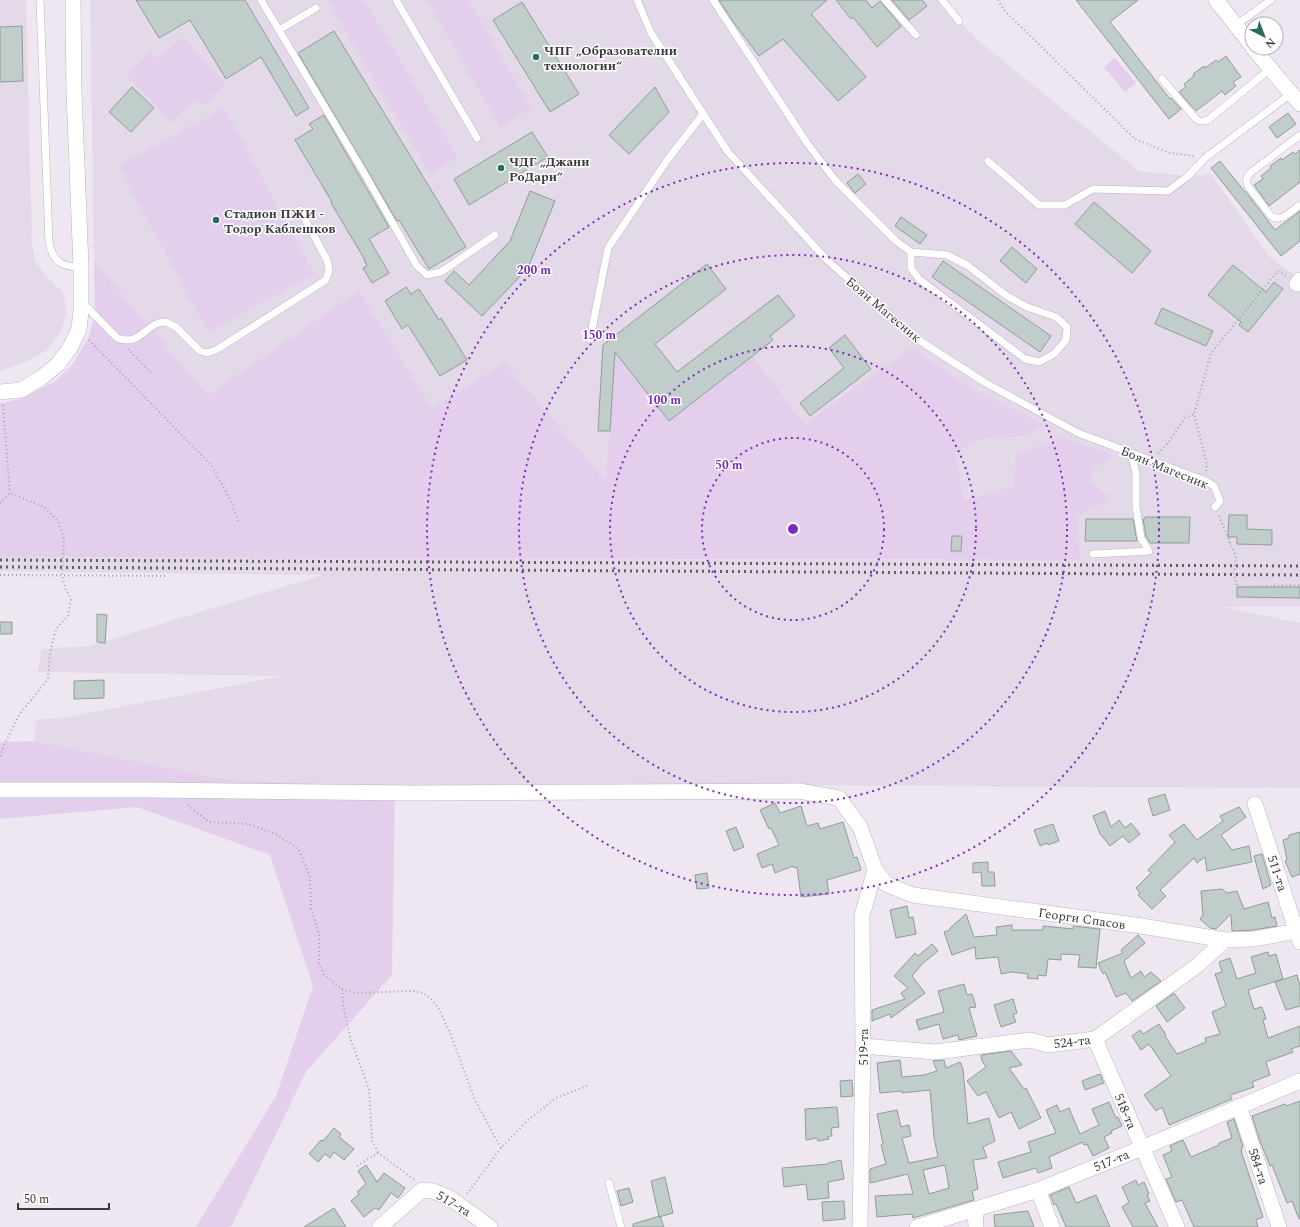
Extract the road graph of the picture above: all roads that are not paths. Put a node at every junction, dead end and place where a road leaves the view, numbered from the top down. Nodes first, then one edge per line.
1 (40, 0) edge
2 (73, 0) edge
3 (261, 0) edge
4 (396, 0) edge
5 (637, 0) edge
6 (712, 0) edge
7 (885, 0) edge
8 (942, 0) edge
9 (1216, 0) edge
10 (1271, 0) edge
11 (316, 8) dead end
12 (958, 20) dead end
13 (1236, 25) junction
14 (279, 30) junction
15 (916, 35) dead end
16 (1244, 35) edge
17 (1260, 56) edge
18 (1270, 69) junction
19 (1162, 80) dead end
20 (1296, 99) edge
21 (703, 114) junction
22 (1300, 134) edge
23 (477, 138) dead end
24 (988, 161) dead end
25 (1300, 205) edge
26 (300, 210) dead end
27 (495, 235) dead end
28 (911, 252) junction
29 (81, 267) junction
30 (81, 300) junction
31 (590, 339) dead end
32 (1, 392) edge
33 (1131, 453) junction
34 (1215, 507) road end
35 (1093, 554) dead end
36 (0, 790) edge
37 (1255, 804) dead end
38 (875, 869) junction
39 (1298, 936) edge
40 (1225, 940) junction
41 (1095, 1039) junction
42 (863, 1046) junction
43 (1300, 1081) edge
44 (1239, 1106) junction
45 (1142, 1148) junction
46 (609, 1184) dead end
47 (1038, 1190) junction
48 (975, 1210) junction
49 (380, 1227) edge
50 (490, 1227) edge
51 (621, 1227) edge
52 (860, 1227) edge
53 (917, 1227) edge
54 (976, 1227) edge
55 (1052, 1227) edge
56 (1177, 1227) edge
57 (1279, 1227) edge

1 - 29 lane
2 - 29 street
3 - 14 lane
4 - 23 lane
5 - 21 lane, Боян Магесник
6 - 28 lane
7 - 15 lane
8 - 12 lane
9 - 13 street
10 - 13 lane
11 - 14 lane
13 - 16 street
14 - 27 lane
17 - 18 street
18 - 19 lane
18 - 20 street
20 - 24 lane
21 - 31 lane
21 - 33 lane, Боян Магесник
22 - 25 lane
26 - 30 lane
28 - 28 lane
29 - 30 street
30 - 32 street
33 - 34 lane, Боян Магесник
33 - 35 lane
36 - 38 street, Георги Спасов
37 - 39 street, 511-та
38 - 40 street, Георги Спасов
38 - 42 street, 519-та
39 - 40 street, Георги Спасов
40 - 41 street, 524-та
41 - 42 street, 524-та
41 - 45 street, 518-та
42 - 52 street, 519-та
43 - 44 street, 517-та
44 - 45 street, 517-та
44 - 57 street, 584-та
45 - 47 street, 517-та
45 - 56 street, 518-та
46 - 51 lane
47 - 48 street, 517-та
47 - 55 street
48 - 53 street, 517-та
48 - 54 street
49 - 50 street, 517-та

